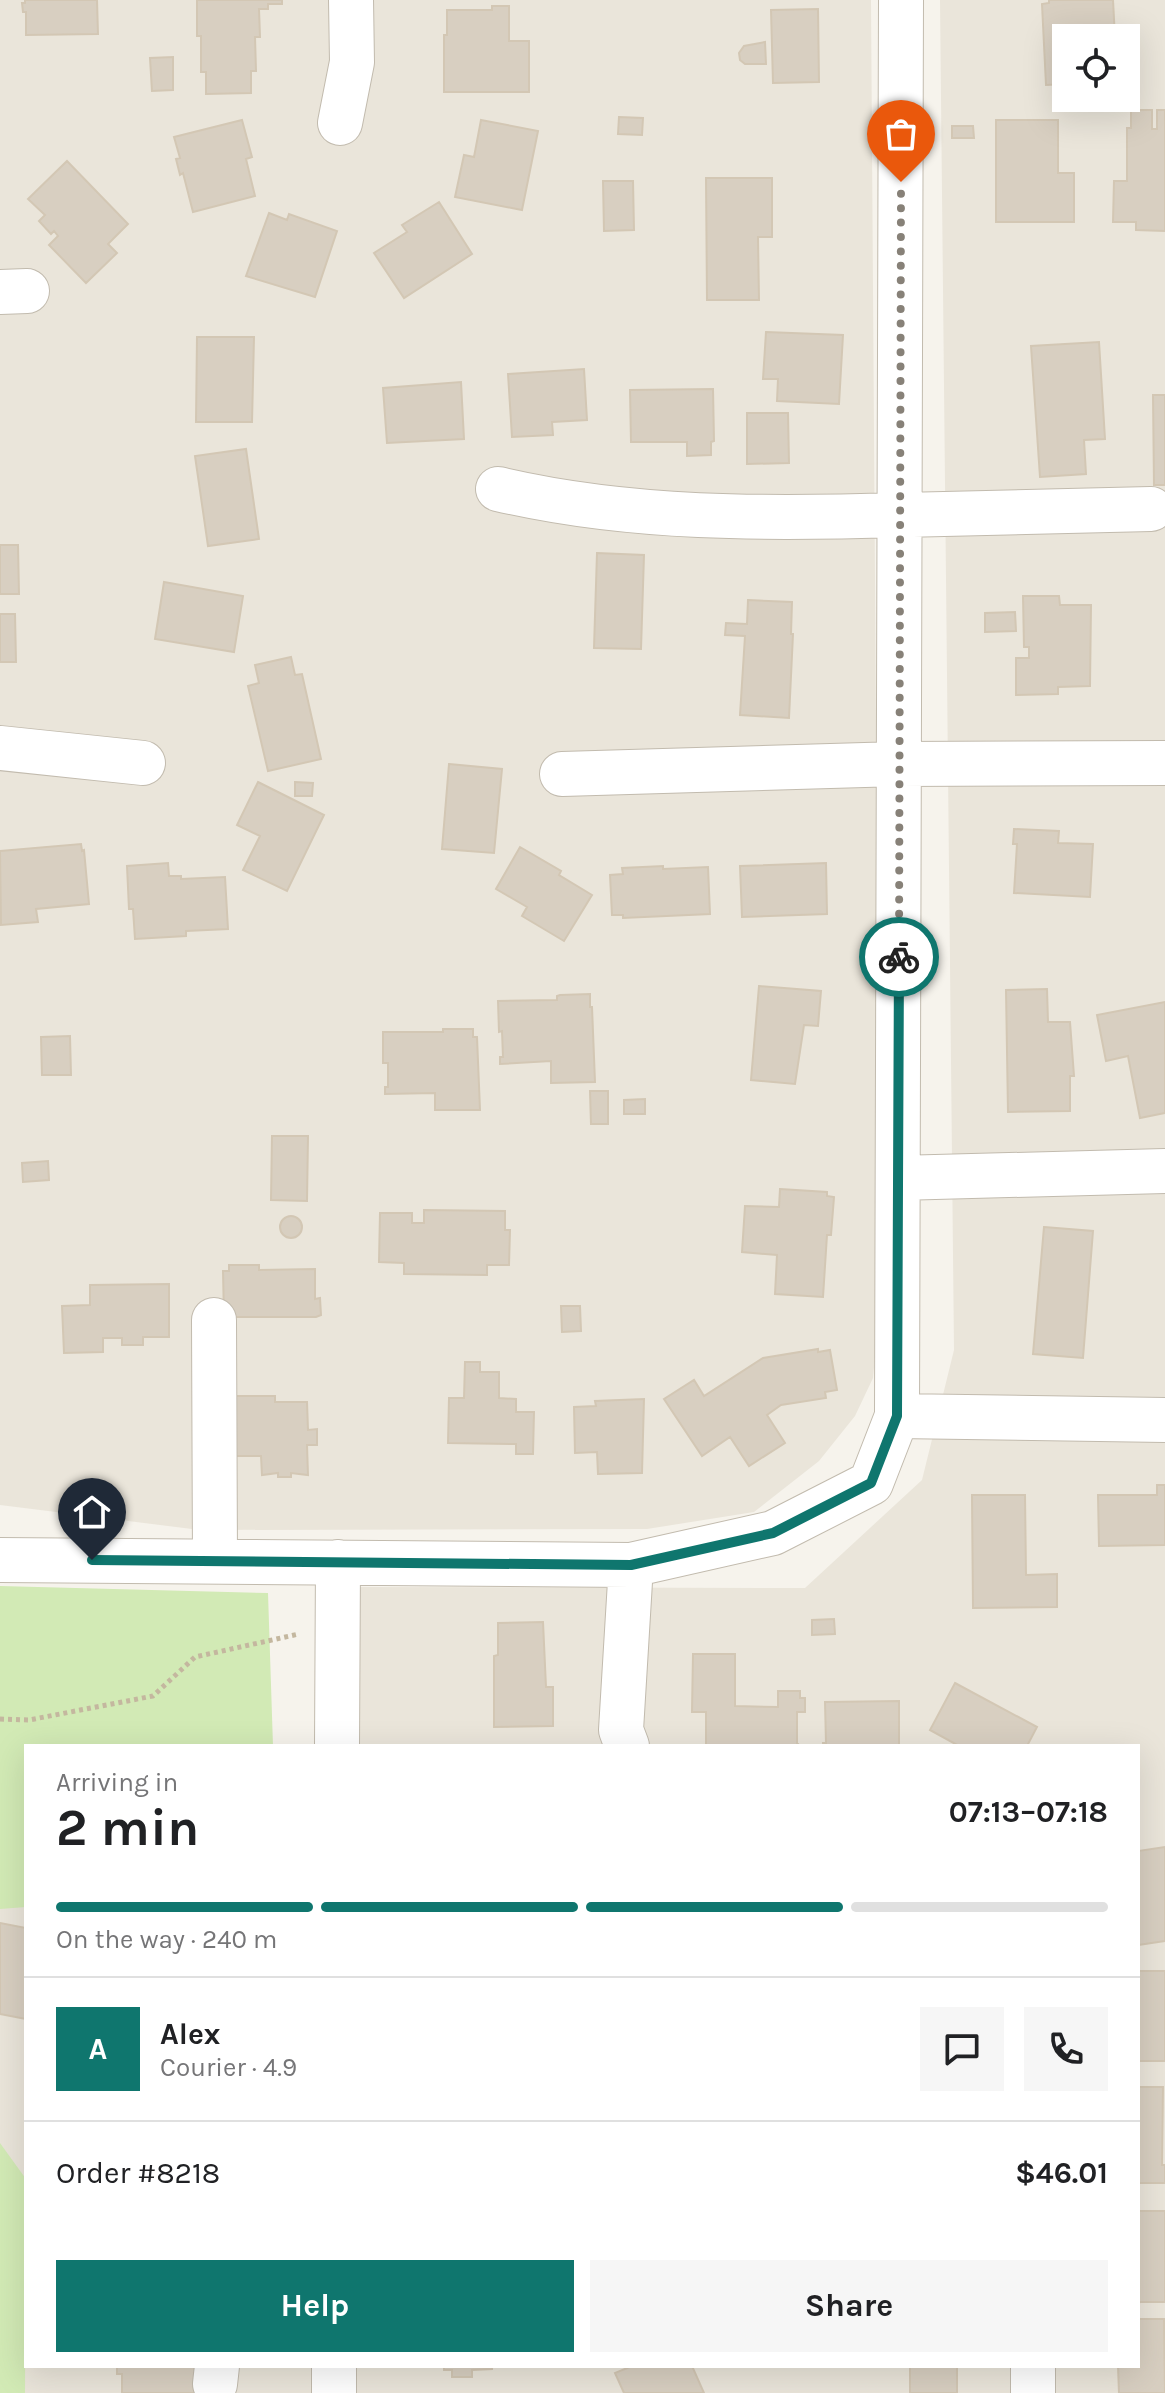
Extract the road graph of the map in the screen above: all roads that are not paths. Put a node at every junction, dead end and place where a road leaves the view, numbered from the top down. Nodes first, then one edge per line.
1 (351, 0) edge
2 (901, 0) edge
3 (340, 123) dead end
4 (498, 489) dead end
5 (1151, 509) dead end
6 (900, 515) junction
7 (0, 748) edge
8 (143, 763) dead end
9 (1165, 763) edge
10 (899, 764) junction
11 (562, 774) dead end
12 (1165, 1171) edge
13 (898, 1178) junction
14 (214, 1320) dead end
15 (897, 1416) junction
16 (1165, 1420) edge
17 (0, 1560) edge
18 (215, 1561) junction
19 (338, 1562) junction
20 (631, 1565) junction
21 (337, 1744) edge
22 (626, 1744) edge
23 (334, 2368) edge
24 (1033, 2368) edge
25 (334, 2393) edge
26 (1033, 2393) edge

1 - 3 street
2 - 6 street
4 - 6 street
5 - 6 street
6 - 10 street
7 - 8 street
9 - 10 street
10 - 11 street
10 - 13 street
12 - 13 street
13 - 15 street
14 - 18 street
15 - 16 street
15 - 20 street
17 - 18 street
18 - 19 street
19 - 20 street
19 - 21 street
20 - 22 street
23 - 25 street
24 - 26 street

